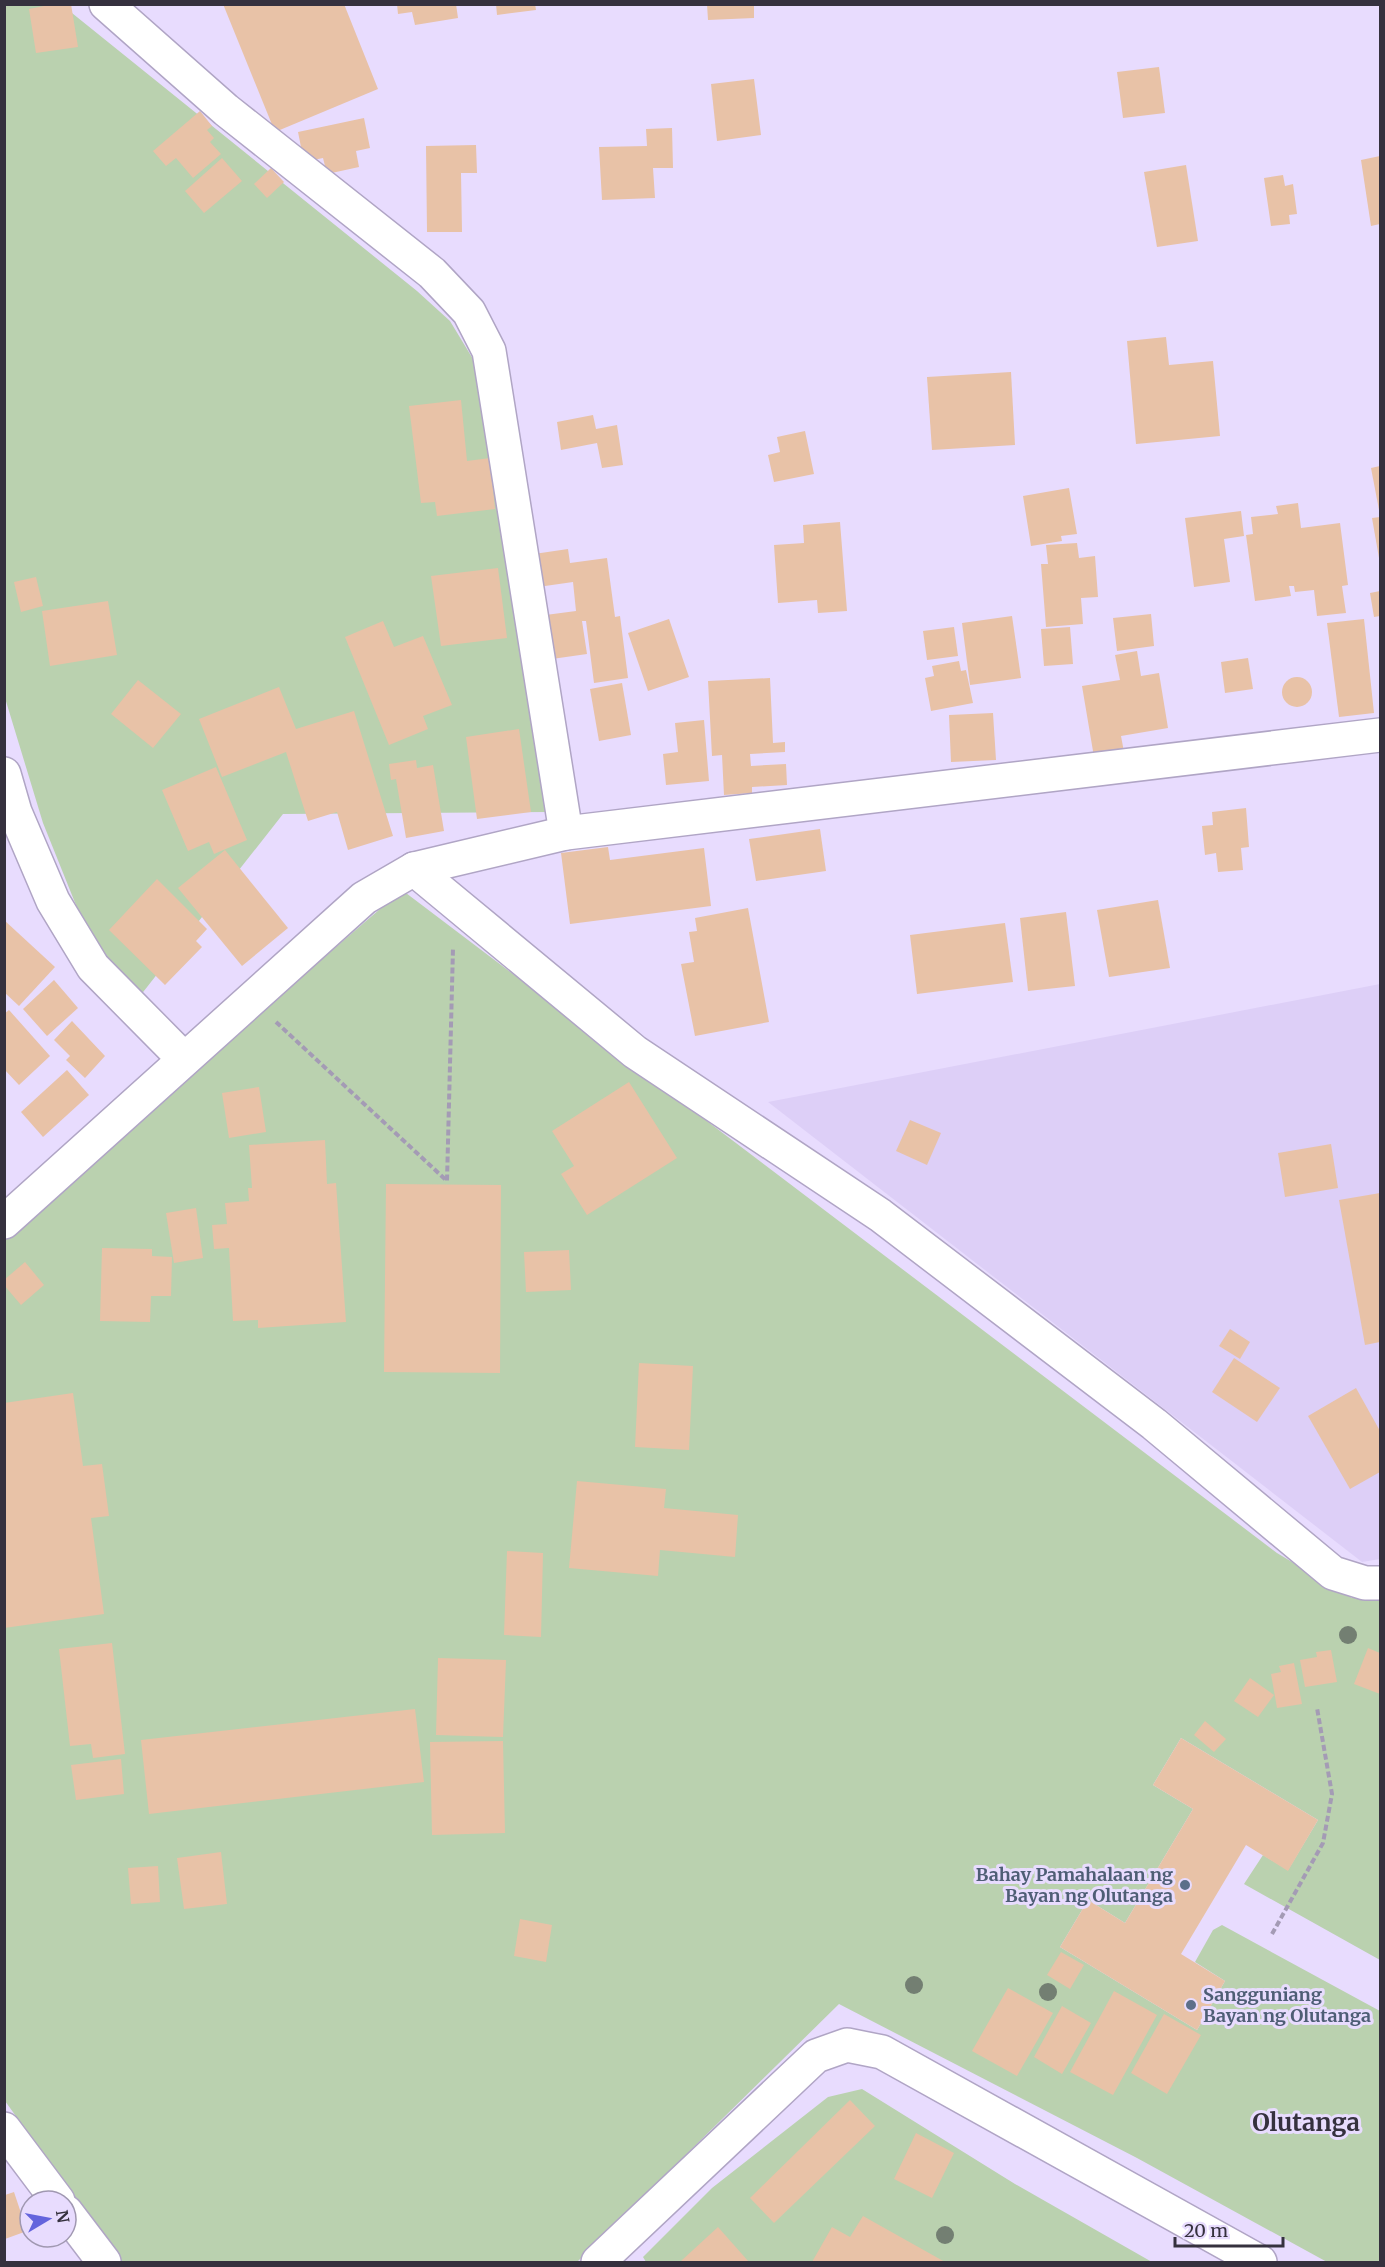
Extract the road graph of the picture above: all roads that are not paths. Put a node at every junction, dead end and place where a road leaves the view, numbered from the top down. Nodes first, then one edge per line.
1 (106, 4) edge
2 (1380, 735) edge
3 (4, 774) edge
4 (566, 833) junction
5 (414, 869) junction
6 (184, 1059) junction
7 (4, 1222) edge
8 (1380, 1583) edge
9 (4, 2129) edge
10 (49, 2189) edge
11 (78, 2228) edge
12 (602, 2261) edge
13 (104, 2262) edge
14 (1260, 2262) edge

1 - 4 street
2 - 4 street
3 - 6 street
4 - 5 street
5 - 6 street
5 - 8 street
6 - 7 street
9 - 10 street
11 - 13 street
12 - 14 street

